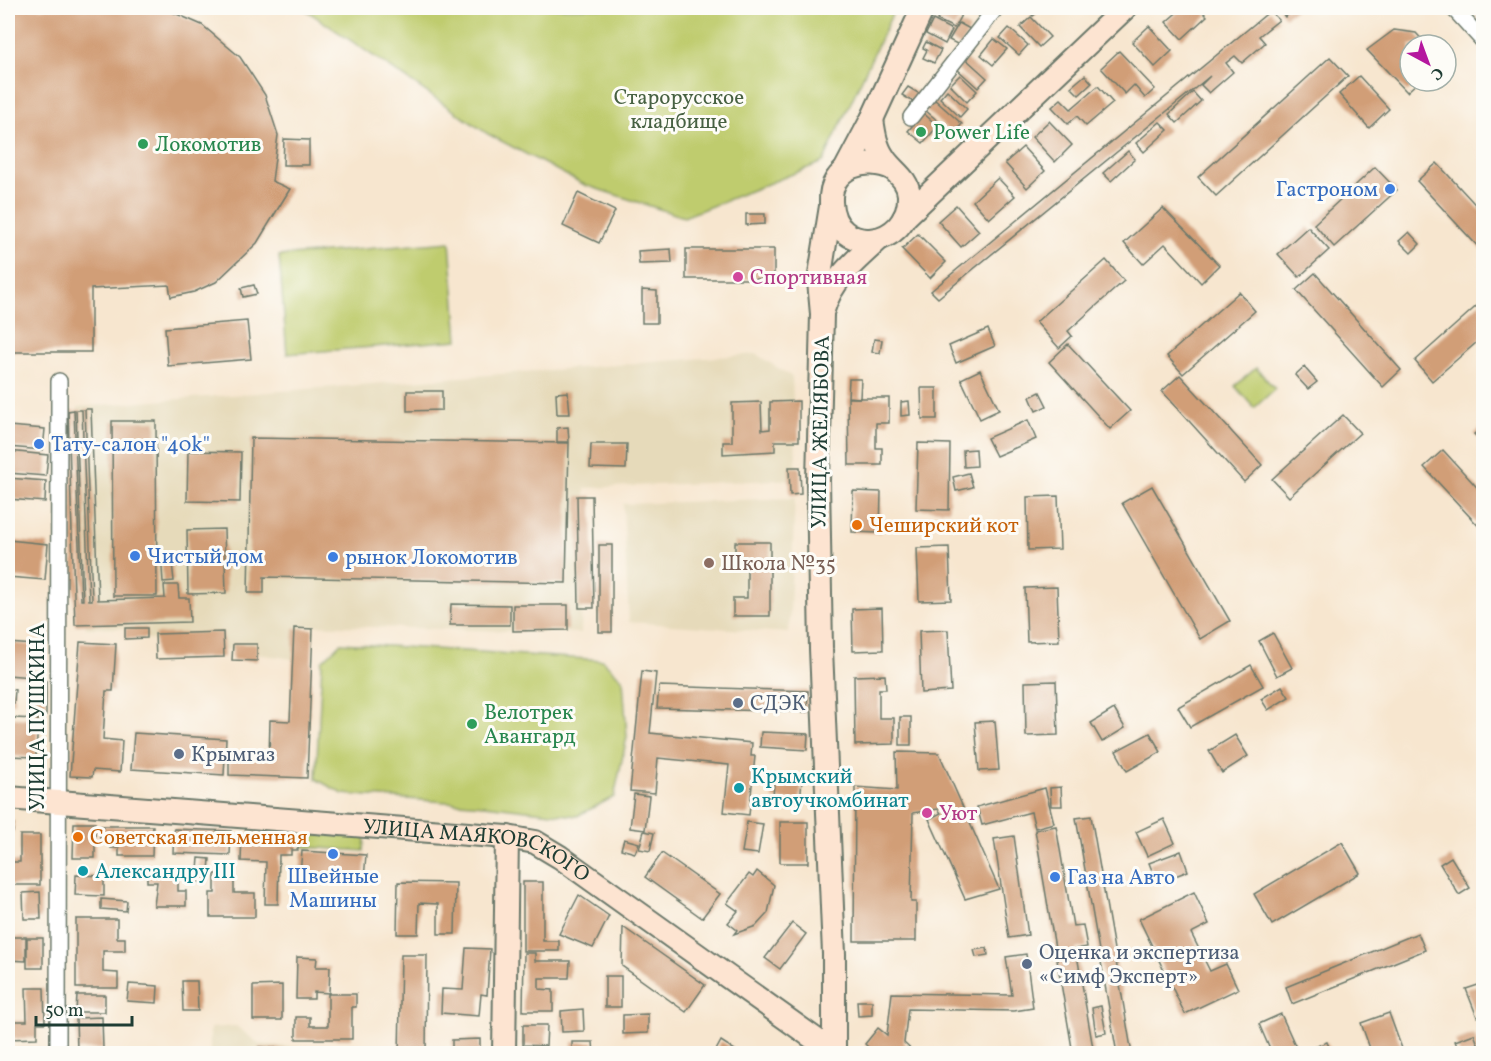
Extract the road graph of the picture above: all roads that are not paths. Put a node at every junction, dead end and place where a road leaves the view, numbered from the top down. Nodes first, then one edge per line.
1 (923, 8) edge
2 (996, 8) edge
3 (1125, 8) edge
4 (1453, 8) edge
5 (1484, 42) edge
6 (911, 117) dead end
7 (872, 119) junction
8 (845, 170) junction
9 (897, 173) junction
10 (942, 182) junction
11 (831, 206) junction
12 (904, 218) junction
13 (879, 239) junction
14 (822, 314) junction
15 (59, 381) dead end
16 (8, 798) edge
17 (58, 804) junction
18 (507, 837) junction
19 (58, 1053) edge
20 (504, 1053) edge
21 (835, 1053) edge

1 - 7 main road
2 - 6 street
3 - 10 main road
4 - 5 street
7 - 8 main road
7 - 9 main road
8 - 9 main road
8 - 11 main road
9 - 10 main road
9 - 12 main road
10 - 12 main road
11 - 13 main road
11 - 14 main road
12 - 13 main road
13 - 14 main road
14 - 21 main road, УЛИЦА ЖЕЛЯБОВА
15 - 17 street, УЛИЦА ПУШКИНА
16 - 17 main road, УЛИЦА МАЯКОВСКОГО
17 - 18 main road, УЛИЦА МАЯКОВСКОГО
17 - 19 street, УЛИЦА ПУШКИНА
18 - 20 main road
18 - 21 main road, УЛИЦА МАЯКОВСКОГО

